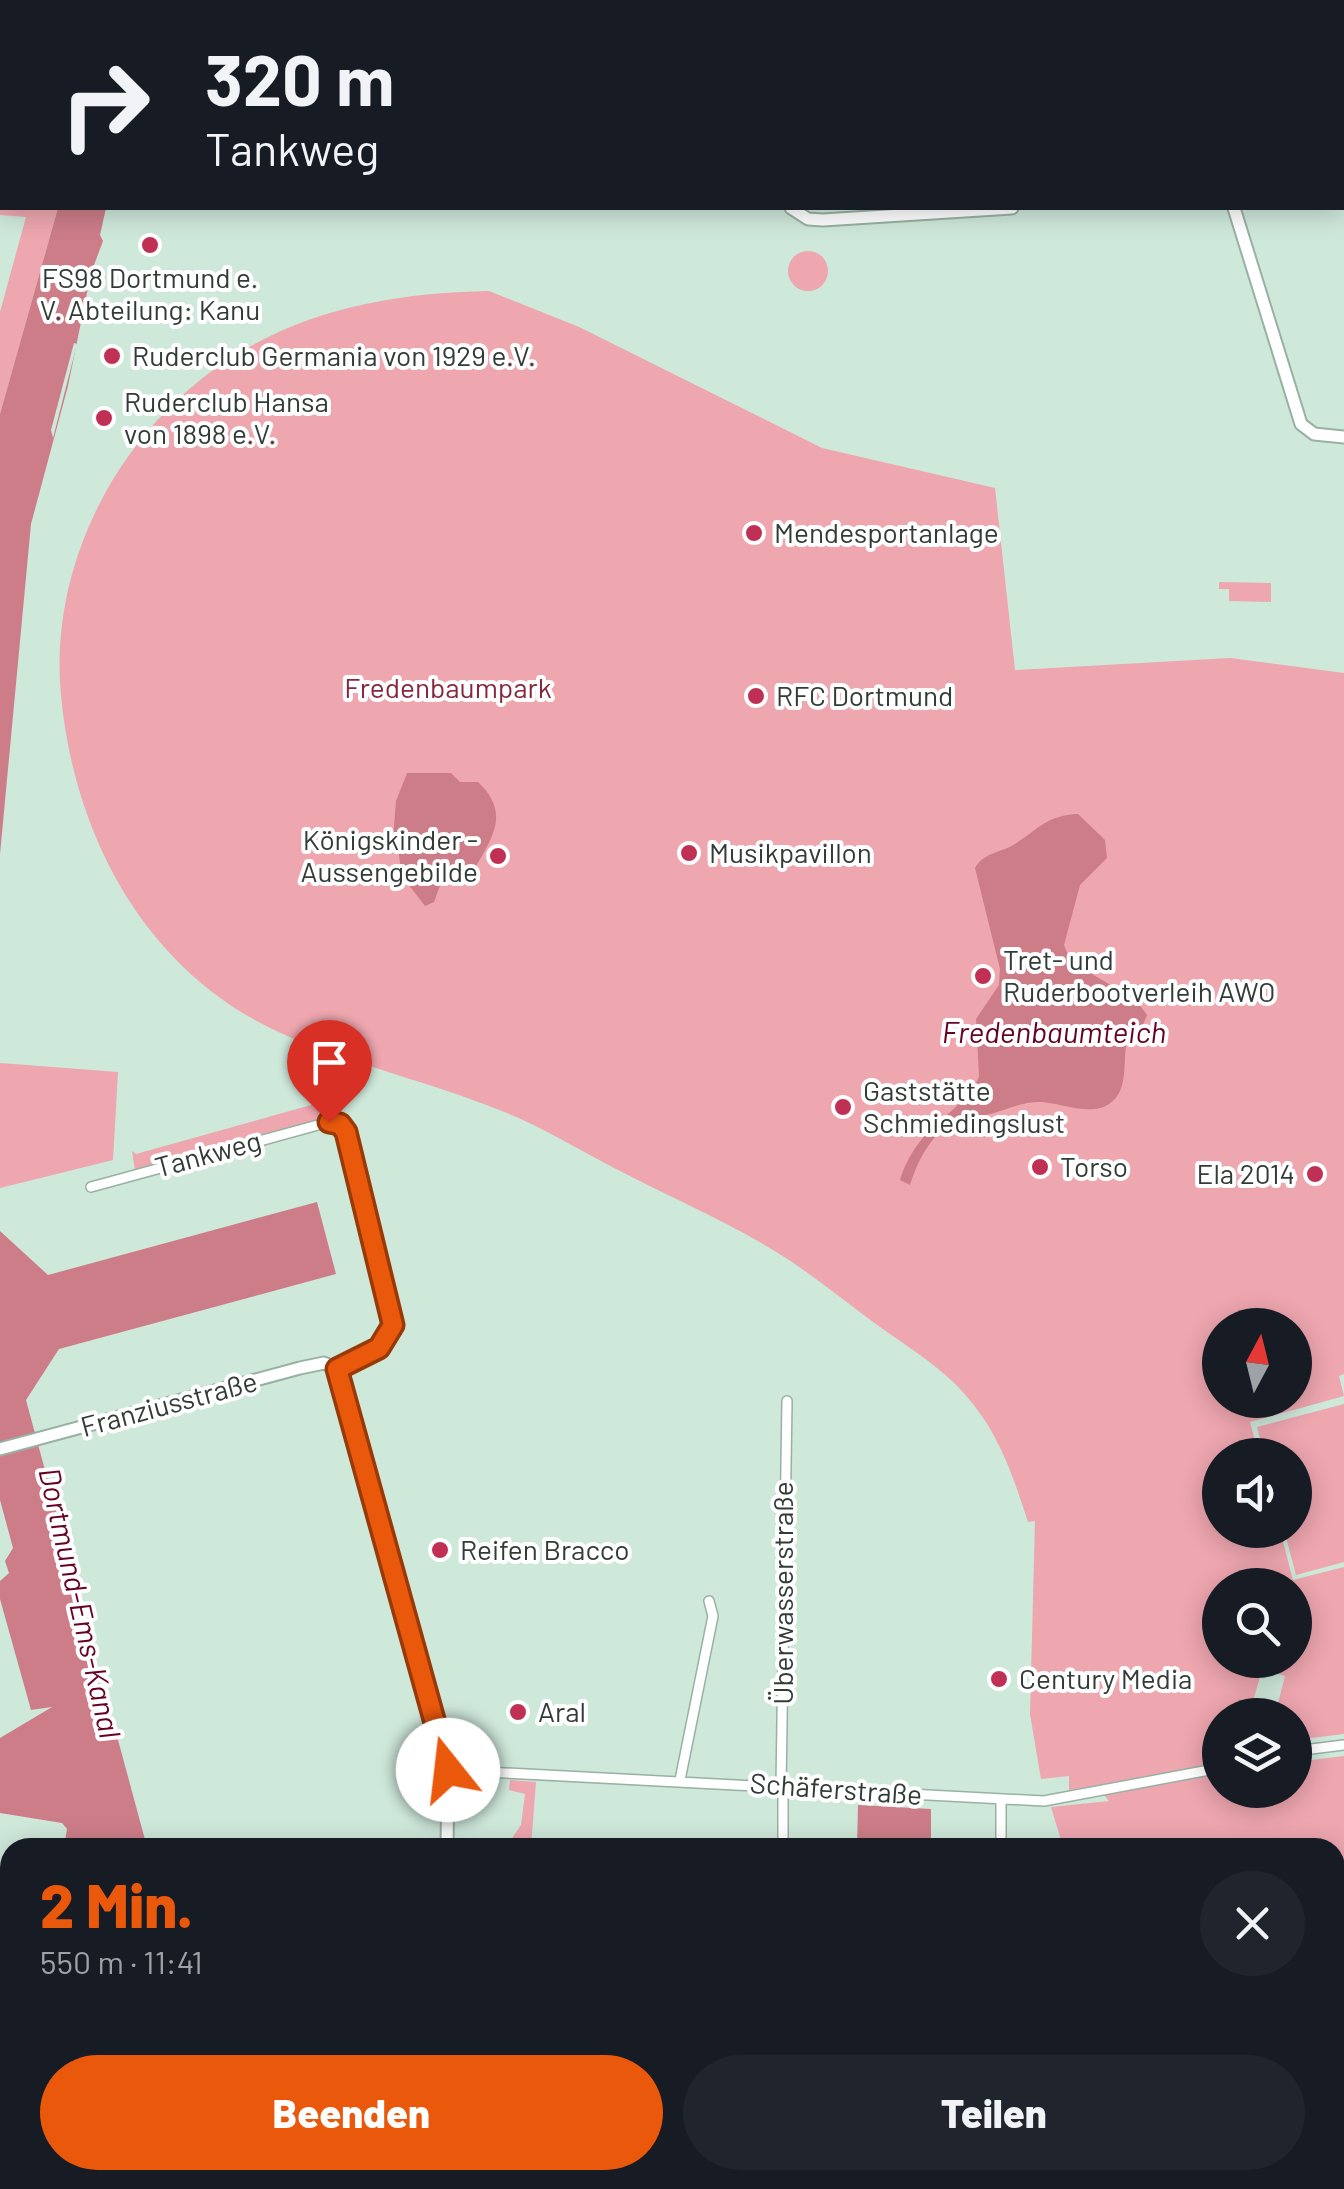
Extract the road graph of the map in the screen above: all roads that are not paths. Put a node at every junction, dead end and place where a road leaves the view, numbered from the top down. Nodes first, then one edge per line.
1 (794, 210) edge
2 (980, 210) edge
3 (1235, 210) edge
4 (1344, 437) edge
5 (92, 1187) dead end
6 (337, 1369) junction
7 (786, 1401) dead end
8 (0, 1450) edge
9 (709, 1601) dead end
10 (1344, 1745) edge
11 (1312, 1749) edge
12 (448, 1770) junction
13 (1202, 1772) edge
14 (680, 1780) junction
15 (782, 1786) junction
16 (1002, 1800) junction
17 (447, 1838) edge
18 (783, 1838) edge
19 (1001, 1838) edge

1 - 2 main road
3 - 4 main road
5 - 6 street, Tankweg
6 - 8 main road, Franziusstraße
6 - 12 main road
7 - 15 street, Überwasserstraße
9 - 14 street
10 - 11 street
12 - 14 street, Schäferstraße
12 - 17 main road
13 - 16 street, Schäferstraße
14 - 15 street, Schäferstraße
15 - 16 street, Schäferstraße
15 - 18 street, Überwasserstraße
16 - 19 street

